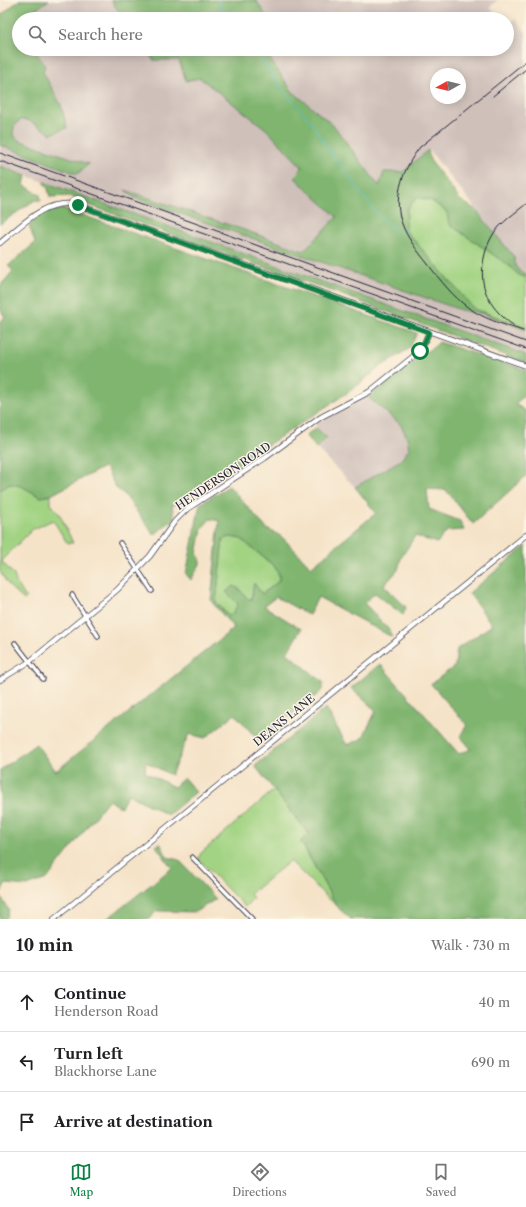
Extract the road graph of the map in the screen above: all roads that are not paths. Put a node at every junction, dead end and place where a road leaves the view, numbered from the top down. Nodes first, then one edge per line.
1 (0, 243) edge
2 (429, 332) junction
3 (526, 366) edge
4 (526, 535) edge
5 (120, 543) dead end
6 (137, 569) junction
7 (152, 591) dead end
8 (72, 595) dead end
9 (85, 617) junction
10 (98, 636) dead end
11 (15, 643) dead end
12 (29, 662) junction
13 (0, 680) edge
14 (43, 680) dead end
15 (192, 857) dead end
16 (54, 919) edge
17 (252, 919) edge

1 - 2 street
2 - 3 street
2 - 6 street, HENDERSON ROAD
4 - 16 street, DEANS LANE
5 - 6 street
6 - 7 street
6 - 9 street, HENDERSON ROAD
8 - 9 street
9 - 10 street
9 - 12 street, HENDERSON ROAD
11 - 12 street
12 - 13 street, HENDERSON ROAD
12 - 14 street
15 - 17 street

